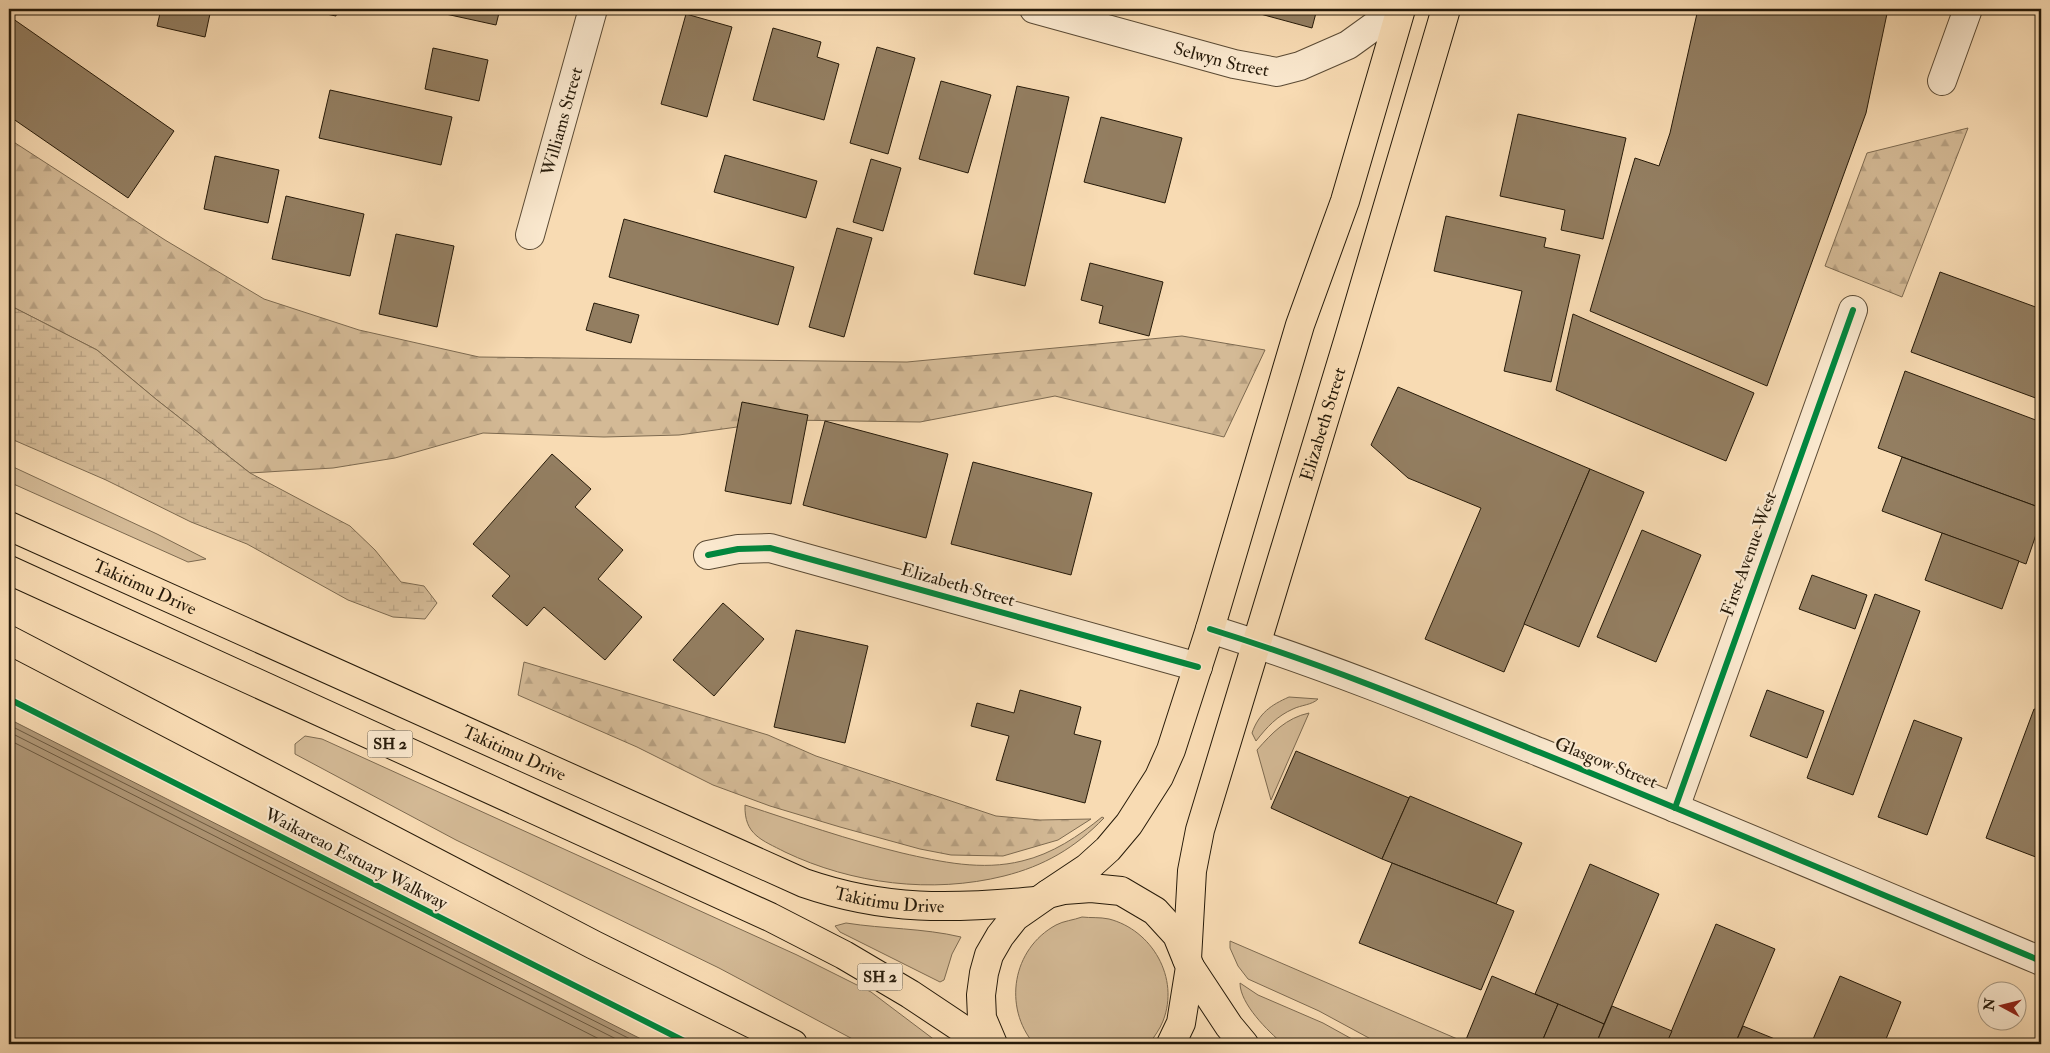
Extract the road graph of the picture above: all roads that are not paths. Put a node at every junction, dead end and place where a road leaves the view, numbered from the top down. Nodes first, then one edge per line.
1 (593, 9) edge
2 (1400, 9) edge
3 (1446, 9) edge
4 (1968, 9) edge
5 (1047, 11) edge
6 (1942, 81) dead end
7 (530, 235) dead end
8 (1853, 310) dead end
9 (9, 526) edge
10 (708, 555) dead end
11 (9, 570) edge
12 (1210, 629) junction
13 (9, 640) edge
14 (1257, 644) junction
15 (1198, 667) junction
16 (1675, 808) junction
17 (1042, 897) junction
18 (2041, 961) edge
19 (1189, 963) junction
20 (793, 1044) edge
21 (985, 1044) edge
22 (993, 1044) edge
23 (1171, 1044) edge
24 (1244, 1044) edge

1 - 7 street, Williams Street
2 - 5 street, Selwyn Street
2 - 12 main road
3 - 14 main road, Elizabeth Street
4 - 6 street
8 - 16 street, First Avenue West
9 - 17 main road, Takitimu Drive / SH 2
10 - 15 street, Elizabeth Street
11 - 21 main road, SH 2
12 - 14 street, Glasgow Street
12 - 15 main road
13 - 20 main road
14 - 16 street, Glasgow Street
14 - 19 main road, Elizabeth Street
15 - 17 main road
16 - 18 street, Glasgow Street
17 - 19 main road, SH 2
17 - 22 main road, SH 2
19 - 23 main road, Elizabeth Street
19 - 24 main road, SH 2

